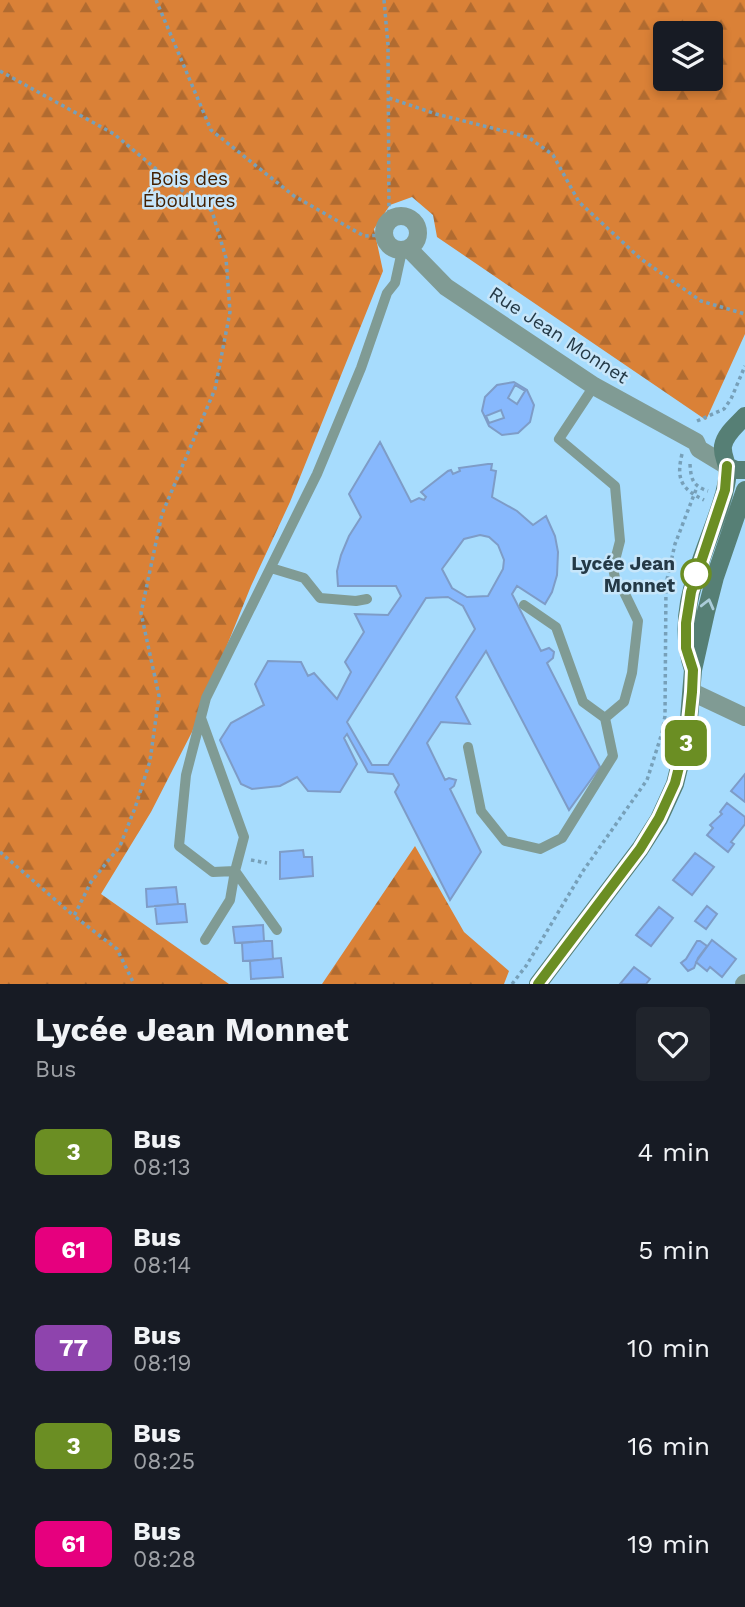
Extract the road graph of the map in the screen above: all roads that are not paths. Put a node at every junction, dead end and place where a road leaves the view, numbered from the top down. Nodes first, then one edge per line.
1 (406, 250) junction
2 (594, 386) junction
3 (739, 424) edge
4 (691, 438) junction
5 (736, 468) edge
6 (745, 490) edge
7 (271, 568) junction
8 (367, 599) dead end
9 (524, 605) dead end
10 (693, 670) junction
11 (692, 692) junction
12 (745, 717) edge
13 (201, 718) junction
14 (605, 718) junction
15 (468, 747) dead end
16 (236, 871) junction
17 (277, 930) dead end
18 (205, 940) dead end
19 (538, 984) edge

1 - 1 street, Rue Jean Monnet
1 - 2 street, Rue Jean Monnet
1 - 7 lane
2 - 4 street, Rue Jean Monnet
2 - 14 lane
3 - 4 street
3 - 5 main road
4 - 5 street, Rue Jean Monnet
5 - 10 main road
10 -> 6 main road
7 - 8 lane
7 - 13 lane
9 - 14 lane
10 - 11 main road
11 - 12 street
11 - 19 main road
13 - 16 lane
13 - 16 lane
14 - 15 lane
16 - 17 lane
16 - 18 lane

